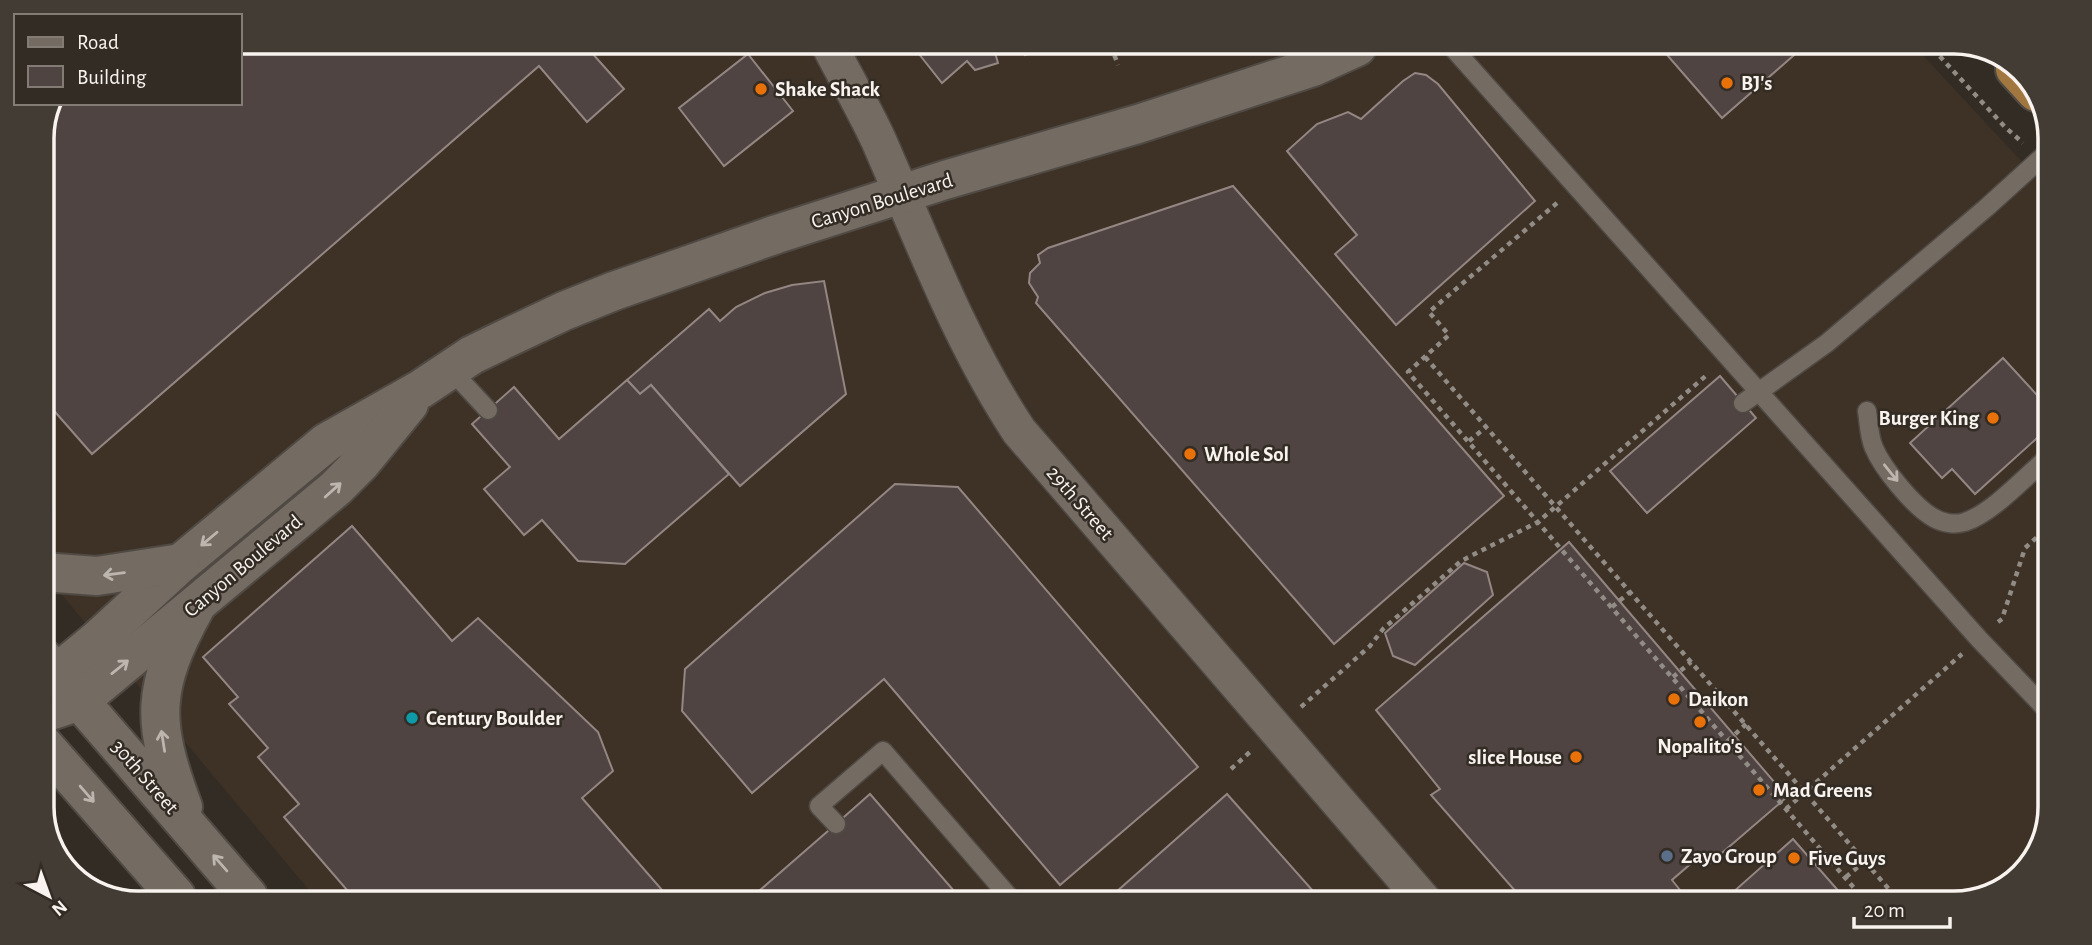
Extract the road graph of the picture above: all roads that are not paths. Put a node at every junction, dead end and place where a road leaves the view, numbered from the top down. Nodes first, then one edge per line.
1 (834, 54) edge
2 (1342, 54) edge
3 (1458, 54) edge
4 (2038, 160) edge
5 (900, 194) junction
6 (435, 379) junction
7 (1760, 393) junction
8 (1743, 403) dead end
9 (488, 410) dead end
10 (1867, 411) dead end
11 (2038, 466) edge
12 (181, 563) junction
13 (54, 573) edge
14 (195, 608) junction
15 (55, 681) edge
16 (2038, 701) edge
17 (54, 757) edge
18 (836, 824) dead end
19 (191, 829) junction
20 (172, 891) edge
21 (244, 891) edge
22 (1004, 891) edge
23 (1415, 891) edge

1 - 5 street, 29th Street
2 - 5 street, Canyon Boulevard
3 - 7 lane
4 - 7 lane
5 - 6 street, Canyon Boulevard
5 - 23 street, 29th Street
6 - 9 lane
6 -> 12 street, Canyon Boulevard
14 -> 6 street, Canyon Boulevard
7 - 8 lane
7 - 16 lane
10 -> 11 lane
12 -> 13 street
12 - 15 street, Canyon Boulevard
15 -> 14 street, Canyon Boulevard
19 -> 14 street
15 - 19 street, 30th Street
17 -> 20 street
18 - 22 lane
21 -> 19 street, 30th Street

